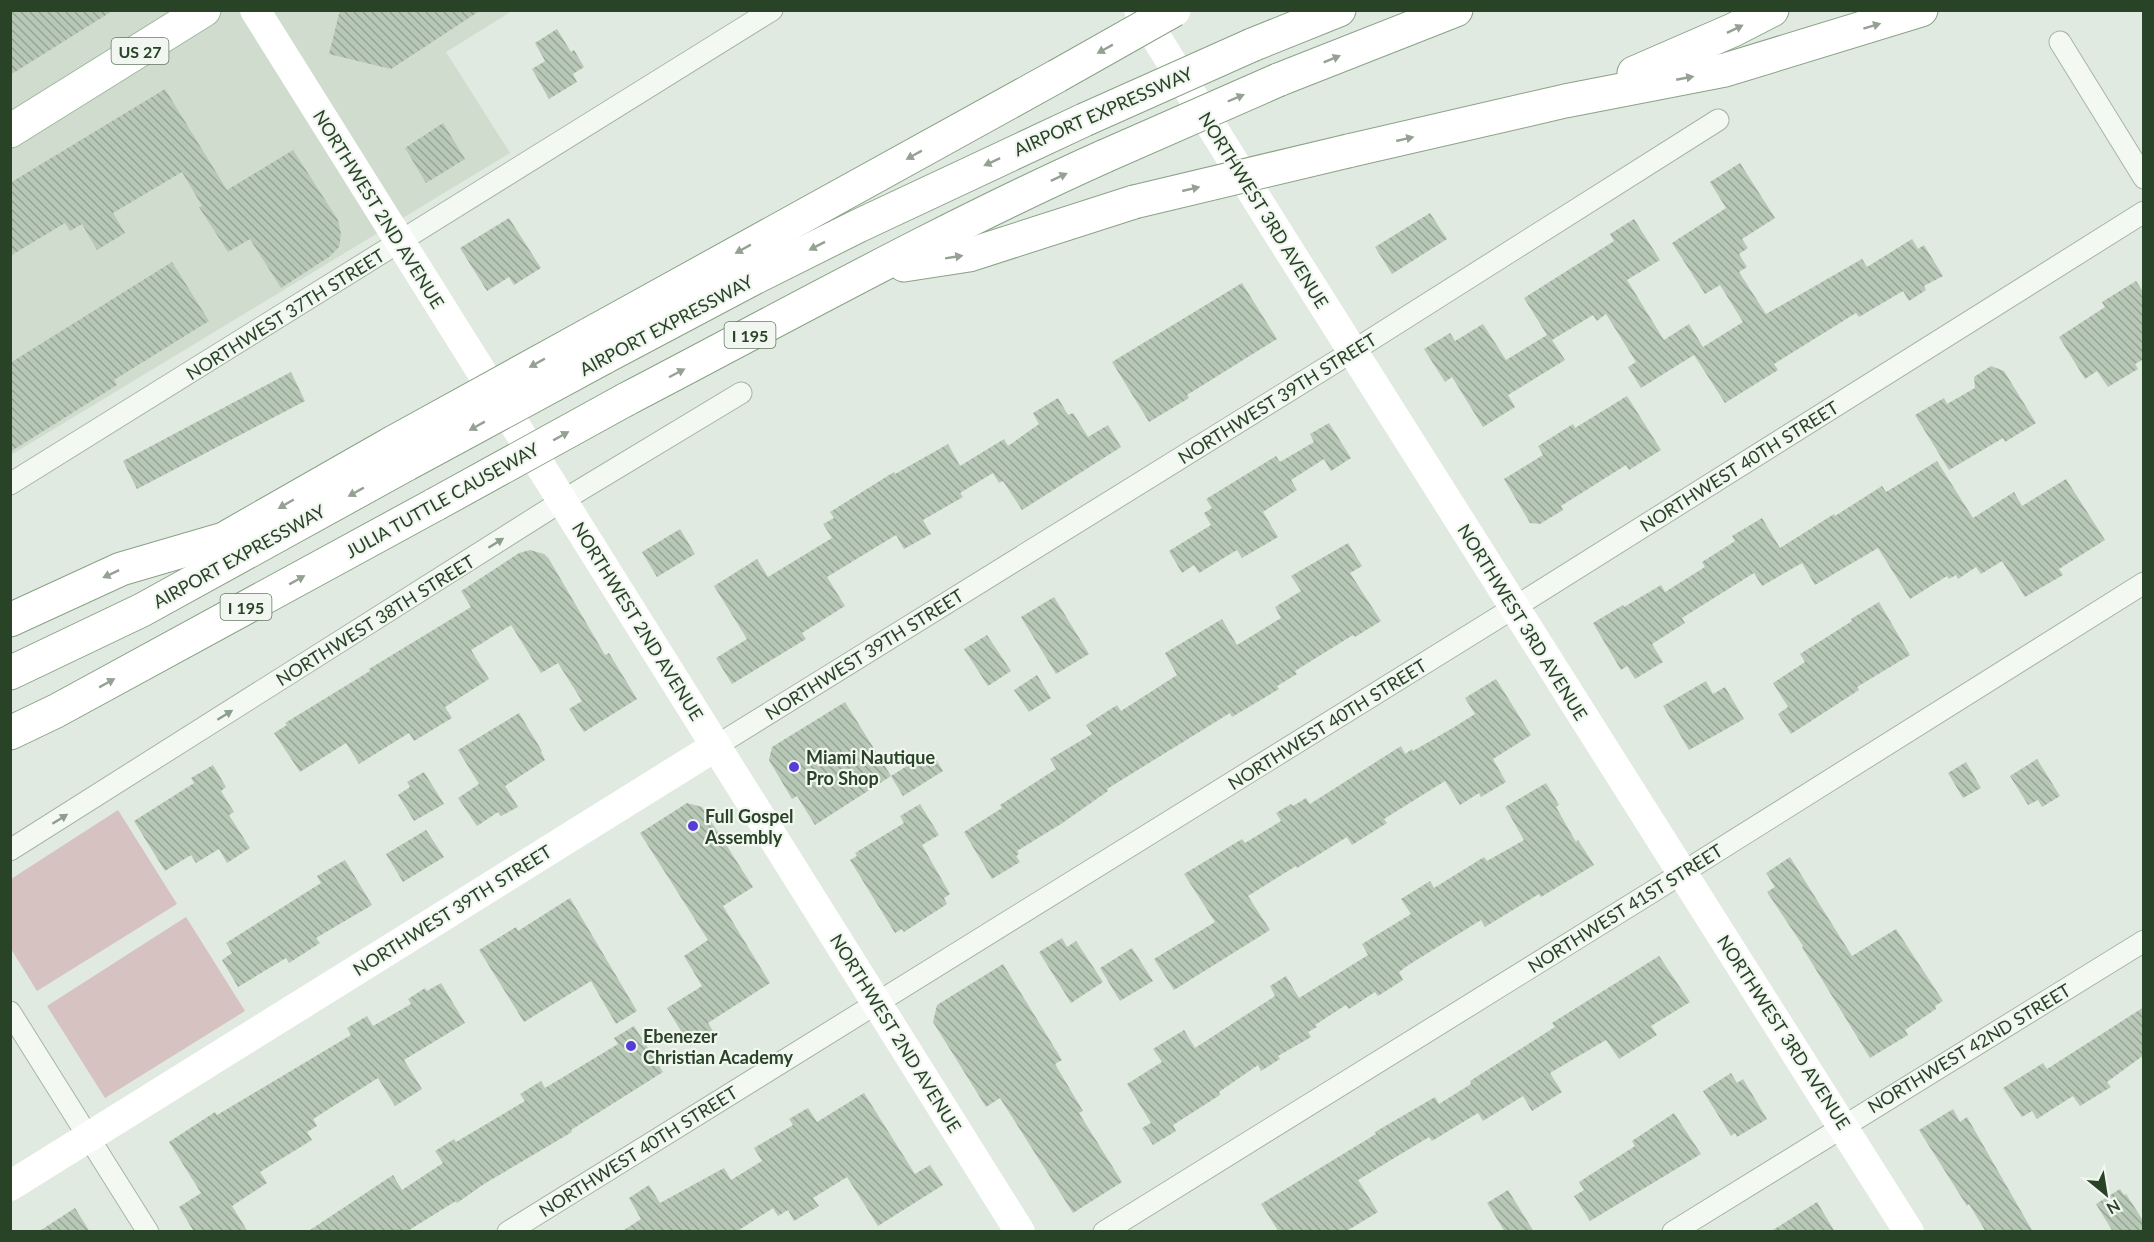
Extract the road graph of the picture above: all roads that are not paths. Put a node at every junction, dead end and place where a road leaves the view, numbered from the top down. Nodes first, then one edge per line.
1 (204, 10) edge
2 (255, 10) edge
3 (772, 10) edge
4 (1139, 10) edge
5 (1174, 10) edge
6 (1339, 10) edge
7 (1456, 10) edge
8 (1772, 10) edge
9 (1921, 10) edge
10 (2060, 42) dead end
11 (1565, 101) junction
12 (1718, 120) dead end
13 (10, 131) edge
14 (2144, 178) edge
15 (2144, 212) edge
16 (400, 243) junction
17 (875, 269) junction
18 (595, 346) junction
19 (1353, 351) junction
20 (741, 393) dead end
21 (400, 454) junction
22 (10, 484) edge
23 (562, 501) junction
24 (226, 538) junction
25 (2144, 583) edge
26 (1515, 607) junction
27 (10, 620) edge
28 (10, 666) edge
29 (10, 674) edge
30 (56, 711) junction
31 (10, 733) edge
32 (10, 743) edge
33 (716, 746) junction
34 (10, 850) edge
35 (1682, 873) junction
36 (2144, 941) edge
37 (878, 1003) junction
38 (10, 1012) edge
39 (1843, 1125) junction
40 (88, 1137) junction
41 (10, 1186) edge
42 (148, 1232) edge
43 (508, 1232) edge
44 (1020, 1232) edge
45 (1104, 1232) edge
46 (1673, 1232) edge
47 (1910, 1232) edge

1 - 13 main road, US 27
2 - 16 street, NORTHWEST 2ND AVENUE
3 - 16 street, NORTHWEST 37TH STREET
4 - 19 street, NORTHWEST 3RD AVENUE
5 -> 18 main road, bridge
6 -> 18 main road, AIRPORT EXPRESSWAY, bridge
17 -> 7 main road, bridge
11 -> 8 main road
11 -> 9 main road
10 - 14 street
17 -> 11 main road, bridge
12 - 19 street, NORTHWEST 39TH STREET
15 - 26 street, NORTHWEST 40TH STREET
16 - 22 street, NORTHWEST 37TH STREET
16 - 23 street, NORTHWEST 2ND AVENUE
30 -> 17 main road, JULIA TUTTLE CAUSEWAY / I 195, bridge
18 -> 21 main road, bridge
19 - 26 street, NORTHWEST 3RD AVENUE
19 - 33 street, NORTHWEST 39TH STREET
20 - 23 street, NORTHWEST 38TH STREET
21 -> 24 main road
21 -> 29 main road, AIRPORT EXPRESSWAY
23 - 33 street, NORTHWEST 2ND AVENUE
34 -> 23 street, NORTHWEST 38TH STREET
24 -> 27 main road
24 - 28 main road
25 - 35 street, NORTHWEST 41ST STREET
26 - 35 street, NORTHWEST 3RD AVENUE
26 - 37 street, NORTHWEST 40TH STREET
30 - 31 main road, JULIA TUTTLE CAUSEWAY / I 195
30 - 32 main road
33 - 37 street, NORTHWEST 2ND AVENUE
33 - 40 street, NORTHWEST 39TH STREET
35 - 39 street, NORTHWEST 3RD AVENUE
35 - 45 street, NORTHWEST 41ST STREET
36 - 39 street, NORTHWEST 42ND STREET
37 - 43 street, NORTHWEST 40TH STREET
37 - 44 street, NORTHWEST 2ND AVENUE
38 - 40 street
39 - 46 street, NORTHWEST 42ND STREET
39 - 47 street, NORTHWEST 3RD AVENUE
40 - 41 street, NORTHWEST 39TH STREET
40 - 42 street

